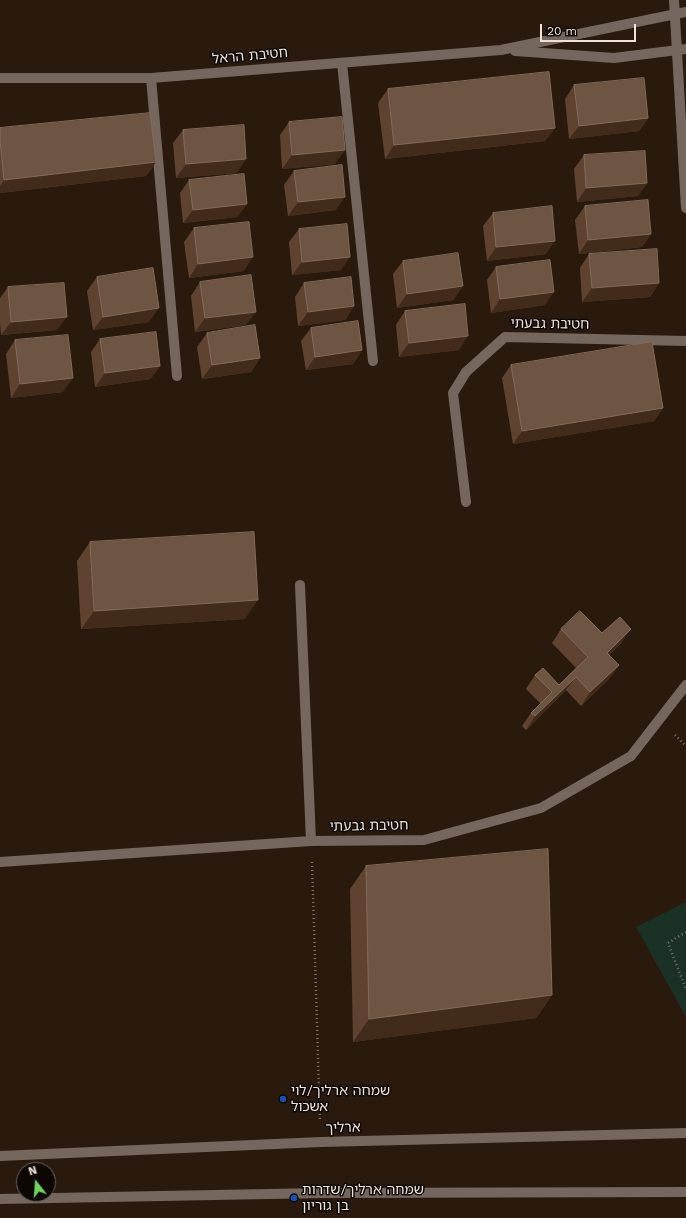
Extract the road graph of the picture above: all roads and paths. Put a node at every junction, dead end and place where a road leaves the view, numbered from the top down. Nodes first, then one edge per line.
1 (674, 0) edge
2 (686, 12) edge
3 (675, 14) junction
4 (501, 50) junction
5 (682, 50) edge
6 (342, 63) junction
7 (0, 78) edge
8 (151, 78) junction
9 (686, 208) edge
10 (686, 341) edge
11 (373, 361) dead end
12 (177, 376) dead end
13 (466, 502) dead end
14 (300, 585) dead end
15 (686, 685) edge
16 (311, 841) junction
17 (0, 862) edge
18 (686, 932) edge
19 (686, 989) edge
20 (686, 1133) edge
21 (321, 1142) junction
22 (0, 1156) edge
23 (686, 1192) edge
24 (0, 1199) edge

1 - 3 street
2 - 3 street, חטיבת הראל
3 - 4 street, חטיבת הראל
3 - 5 street
4 - 5 street, חטיבת הראל
4 - 6 street, חטיבת הראל
5 - 9 street
6 - 8 street, חטיבת הראל
6 - 11 street
7 - 8 street, חטיבת הראל
8 - 12 street
10 - 13 street, חטיבת גבעתי
14 - 16 street
15 - 16 street, חטיבת גבעתי
16 - 17 street, חטיבת גבעתי
16 - 21 path
18 - 19 path
20 - 21 street, ארליך
21 - 22 street, ארליך
23 - 24 street

